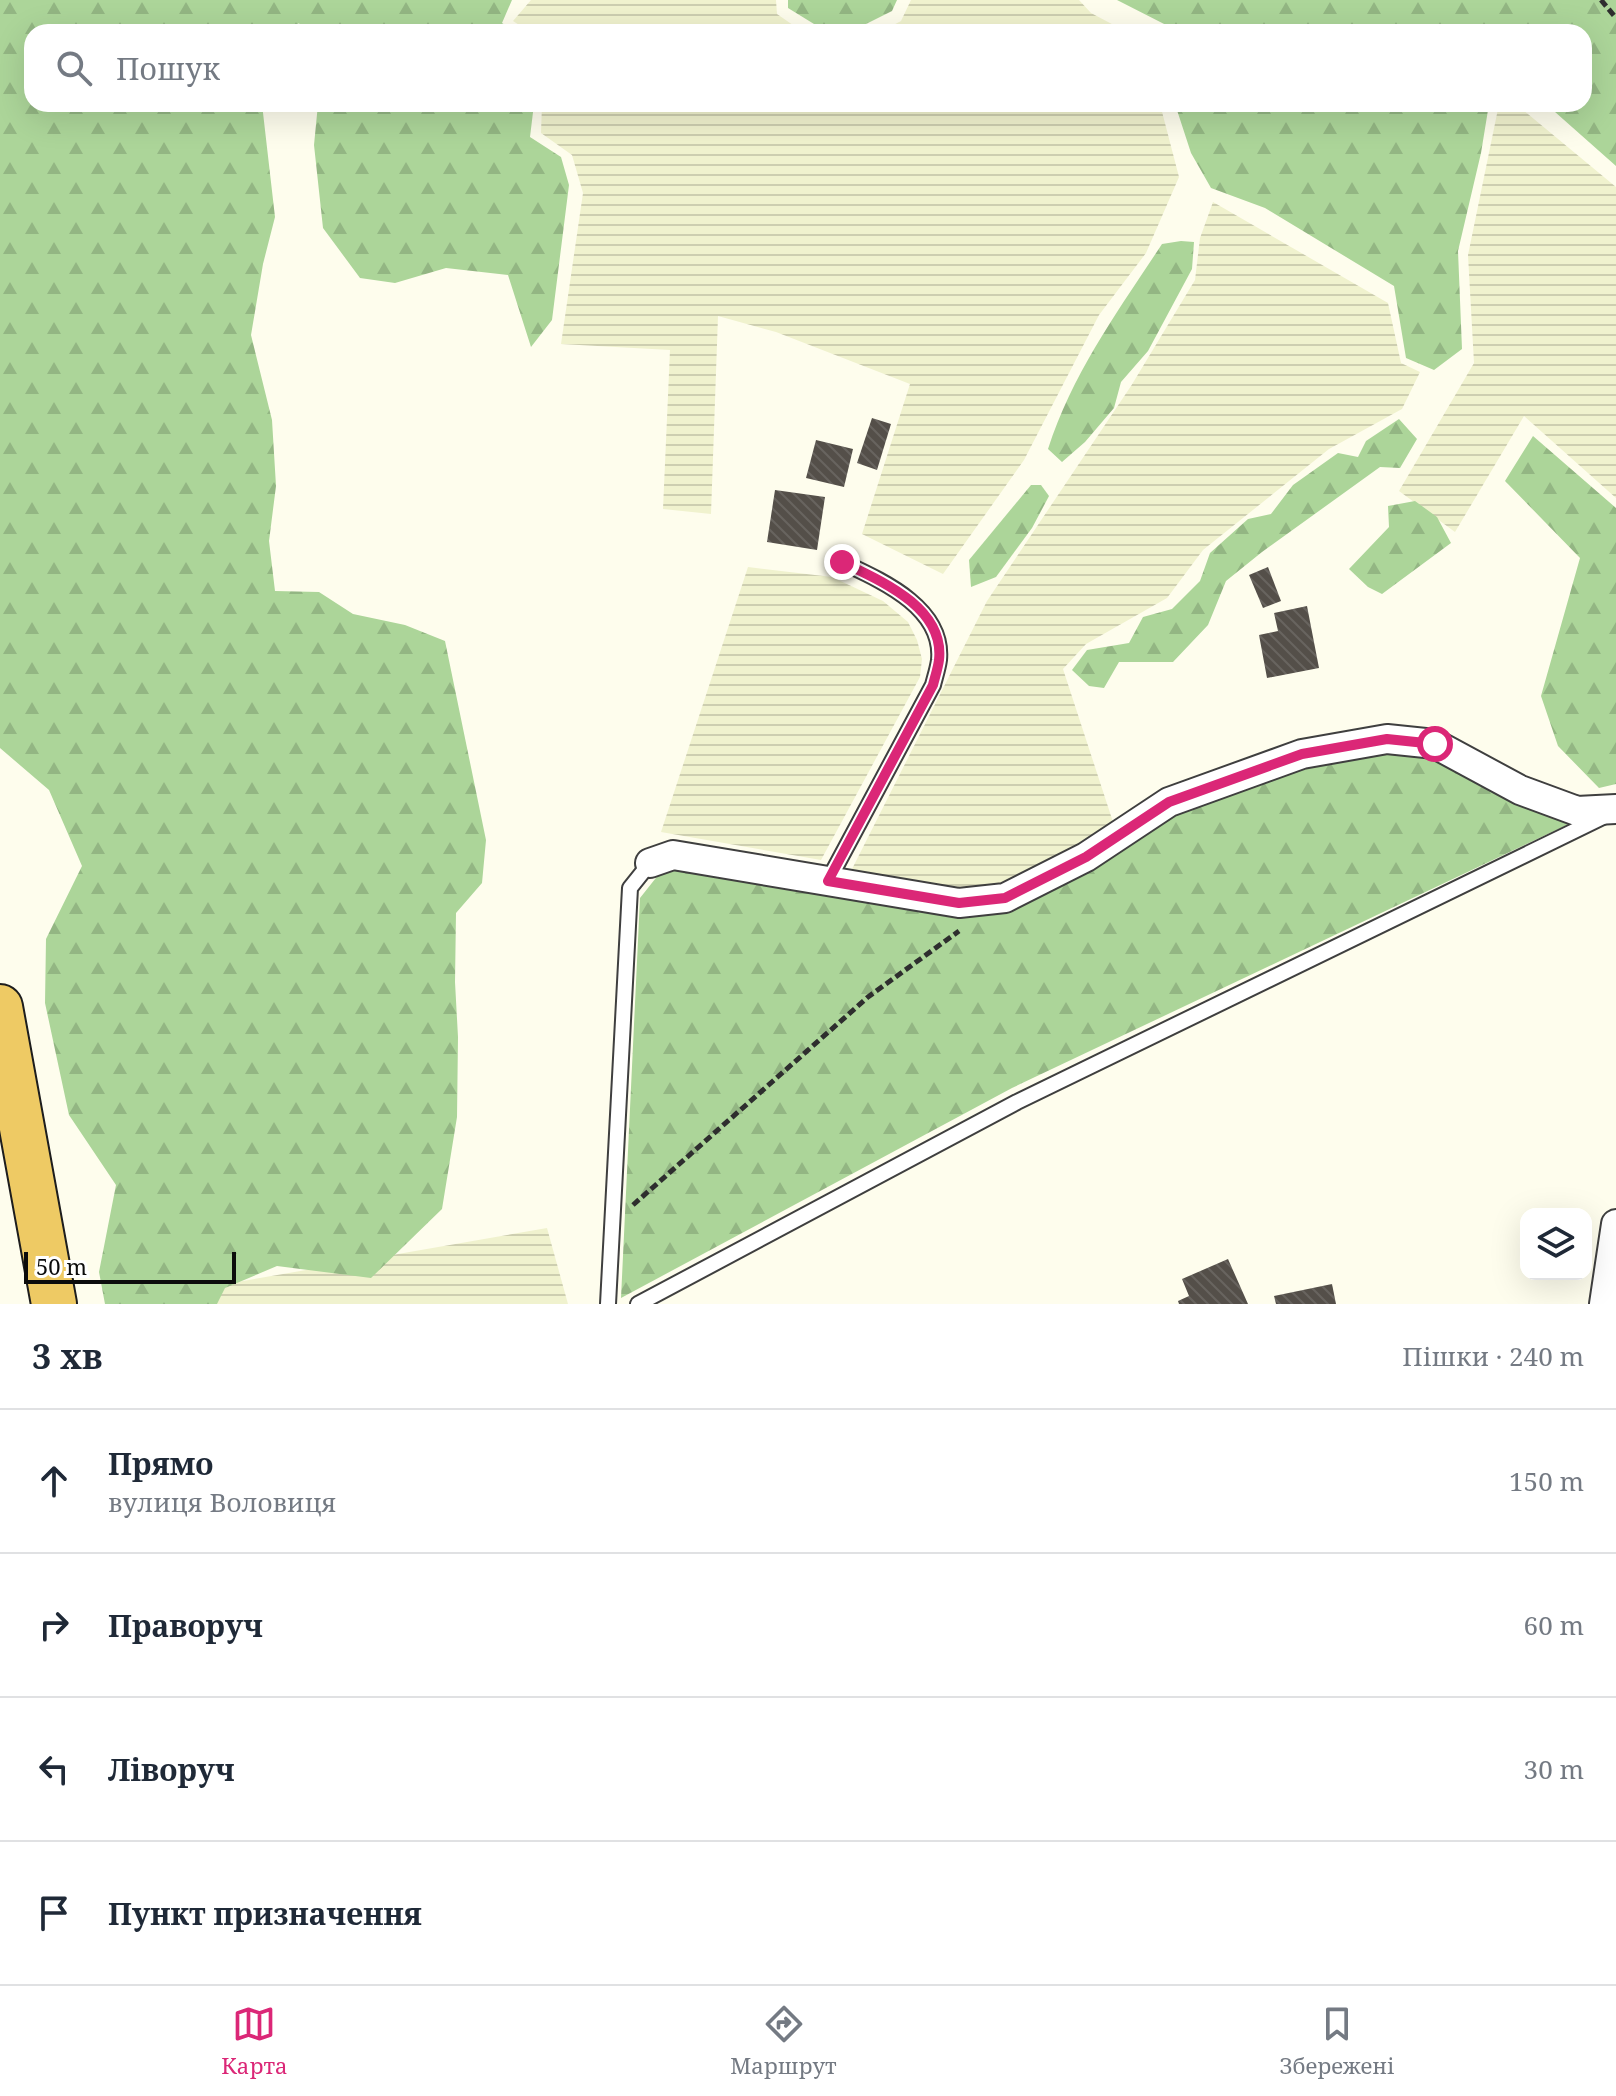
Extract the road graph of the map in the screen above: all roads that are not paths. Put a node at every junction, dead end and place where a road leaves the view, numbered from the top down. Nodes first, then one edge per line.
1 (842, 562) dead end
2 (1616, 810) edge
3 (650, 863) joint
4 (828, 881) junction
5 (0, 1007) edge
6 (1616, 1224) edge
7 (54, 1304) edge
8 (608, 1304) edge
9 (638, 1304) edge
10 (1604, 1304) edge

1 - 4 lane
2 - 4 street
2 - 9 lane
3 - 4 street
3 - 8 lane
5 - 7 highway
6 - 10 street

